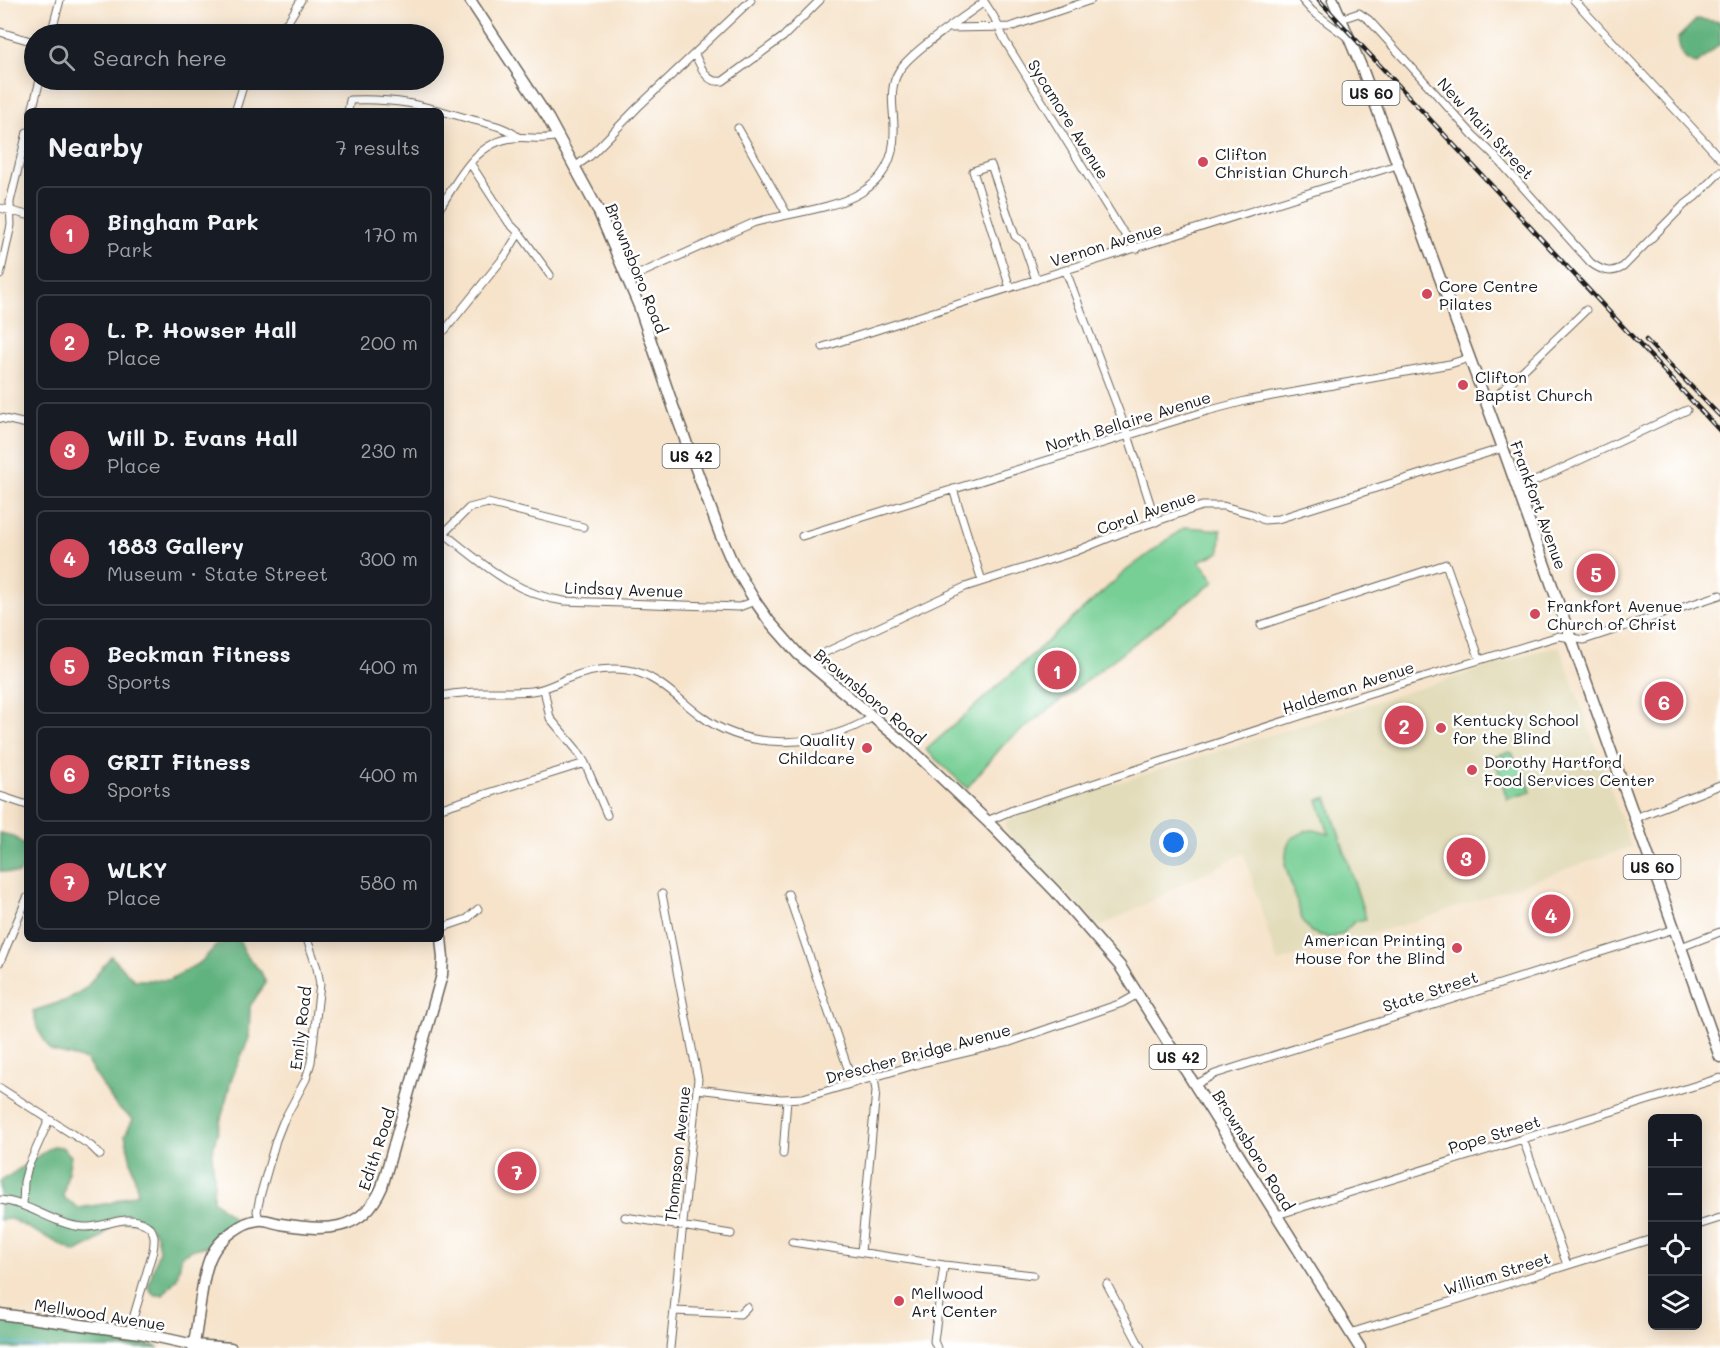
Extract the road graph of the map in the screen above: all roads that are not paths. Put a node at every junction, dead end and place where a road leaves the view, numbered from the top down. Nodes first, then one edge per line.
1 (60, 0) edge
2 (302, 0) edge
3 (470, 0) edge
4 (751, 0) edge
5 (820, 0) edge
6 (1091, 0) edge
7 (1302, 0) edge
8 (1333, 0) edge
9 (1574, 0) edge
10 (984, 1) edge
11 (1341, 19) junction
12 (54, 24) edge
13 (285, 24) edge
14 (950, 28) junction
15 (998, 28) junction
16 (0, 32) edge
17 (24, 39) edge
18 (1349, 39) junction
19 (694, 55) junction
20 (37, 90) edge
21 (242, 90) edge
22 (33, 108) edge
23 (236, 108) edge
24 (349, 108) edge
25 (433, 108) edge
26 (444, 111) edge
27 (738, 128) dead end
28 (559, 136) junction
29 (518, 137) junction
30 (24, 144) edge
31 (1720, 158) edge
32 (470, 163) junction
33 (1397, 165) junction
34 (576, 166) junction
35 (1720, 172) edge
36 (444, 202) edge
37 (0, 208) edge
38 (11, 212) junction
39 (24, 214) edge
40 (787, 214) junction
41 (519, 233) junction
42 (1137, 249) junction
43 (1066, 271) junction
44 (0, 275) edge
45 (550, 275) dead end
46 (628, 279) junction
47 (1036, 280) junction
48 (1010, 288) junction
49 (1586, 310) dead end
50 (445, 330) dead end
51 (823, 347) dead end
52 (1469, 358) junction
53 (1487, 405) junction
54 (1687, 410) dead end
55 (0, 418) edge
56 (24, 423) edge
57 (1128, 435) junction
58 (1503, 448) junction
59 (953, 489) junction
60 (1518, 489) junction
61 (1156, 522) junction
62 (584, 527) dead end
63 (444, 531) edge
64 (444, 533) edge
65 (802, 536) dead end
66 (982, 581) junction
67 (1720, 595) edge
68 (755, 601) junction
69 (1261, 625) dead end
70 (1572, 638) junction
71 (1480, 660) junction
72 (810, 664) junction
73 (544, 689) junction
74 (444, 696) edge
75 (873, 717) junction
76 (585, 763) junction
77 (1720, 785) edge
78 (0, 796) edge
79 (24, 804) edge
80 (444, 807) edge
81 (607, 815) dead end
82 (1635, 818) junction
83 (987, 821) junction
84 (662, 894) dead end
85 (788, 894) dead end
86 (24, 905) edge
87 (478, 909) dead end
88 (444, 927) edge
89 (1674, 928) junction
90 (1720, 932) edge
91 (0, 939) edge
92 (308, 942) edge
93 (441, 942) edge
94 (8, 943) junction
95 (1681, 947) junction
96 (0, 962) edge
97 (1138, 994) junction
98 (1720, 1057) edge
99 (874, 1077) junction
100 (1720, 1078) edge
101 (853, 1083) junction
102 (1195, 1085) junction
103 (0, 1088) edge
104 (697, 1089) junction
105 (787, 1099) junction
106 (49, 1120) junction
107 (1523, 1139) junction
108 (783, 1154) dead end
109 (100, 1155) dead end
110 (0, 1200) edge
111 (23, 1205) junction
112 (1277, 1215) junction
113 (625, 1217) dead end
114 (1720, 1218) edge
115 (259, 1220) junction
116 (1702, 1224) edge
117 (683, 1227) junction
118 (731, 1234) dead end
119 (1648, 1241) edge
120 (792, 1242) dead end
121 (861, 1252) junction
122 (944, 1264) junction
123 (1567, 1265) junction
124 (1033, 1275) dead end
125 (1107, 1284) dead end
126 (747, 1307) dead end
127 (675, 1311) junction
128 (0, 1314) edge
129 (129, 1332) junction
130 (1350, 1333) junction
131 (194, 1347) edge
132 (231, 1348) edge
133 (670, 1348) edge
134 (937, 1348) edge
135 (1141, 1348) edge
136 (1360, 1348) edge

1 - 12 street
2 - 13 street
3 - 28 main road, Brownsboro Road / US 42
4 - 19 street
5 - 19 street
6 - 15 street
7 - 18 street
8 - 11 main road, Frankfort Avenue / US 60
9 - 31 street
10 - 14 street
10 - 15 street, Sycamore Avenue
11 - 18 main road, Frankfort Avenue / US 60
11 - 35 street, New Main Street
14 - 15 street
14 - 40 street
15 - 42 street, Sycamore Avenue
16 - 17 street
18 - 33 main road, Frankfort Avenue / US 60
19 - 34 street
20 - 22 street
21 - 23 street
24 - 25 street
26 - 29 street
27 - 40 street
28 - 29 street
28 - 34 main road, Brownsboro Road / US 42
29 - 32 street
30 - 38 street
32 - 36 street
32 - 41 street
33 - 42 street, Vernon Avenue
33 - 52 main road, Frankfort Avenue / US 60
34 - 46 main road, Brownsboro Road / US 42
37 - 38 street
38 - 39 street
38 - 44 street
40 - 46 street
41 - 45 street
41 - 50 street
42 - 43 street, Vernon Avenue
43 - 47 street, Vernon Avenue
43 - 57 street
46 - 68 main road, Brownsboro Road / US 42
47 - 48 street, Vernon Avenue
47 - 48 street
48 - 51 street, Vernon Avenue
49 - 53 street
52 - 53 main road, Frankfort Avenue / US 60
52 - 57 street, North Bellaire Avenue
53 - 58 main road, Frankfort Avenue / US 60
54 - 60 street
55 - 56 street
57 - 59 street, North Bellaire Avenue
57 - 61 street
58 - 60 main road, Frankfort Avenue / US 60
58 - 61 street, Coral Avenue
59 - 65 street, North Bellaire Avenue
59 - 66 street
60 - 70 main road, Frankfort Avenue / US 60
61 - 66 street, Coral Avenue
62 - 63 street
64 - 68 street, Lindsay Avenue
66 - 72 street, Coral Avenue
67 - 70 street, Haldeman Avenue
68 - 72 main road, Brownsboro Road / US 42
69 - 71 street
70 - 71 street, Haldeman Avenue
70 - 82 main road, Frankfort Avenue / US 60
71 - 83 street, Haldeman Avenue
72 - 75 main road, Brownsboro Road / US 42
73 - 74 street
73 - 75 street
73 - 76 street
75 - 83 main road, Brownsboro Road / US 42
76 - 80 street
76 - 81 street
77 - 82 street
78 - 79 street
82 - 89 main road, Frankfort Avenue / US 60
83 - 97 main road, Brownsboro Road / US 42
84 - 104 street, Thompson Avenue
85 - 101 street
86 - 94 street
87 - 88 street
89 - 95 main road, Frankfort Avenue / US 60
89 - 102 street, State Street
90 - 95 street
91 - 94 street
92 - 115 street, Emily Road
93 - 115 main road, Edith Road
94 - 96 street
95 - 98 main road, Frankfort Avenue / US 60
97 - 99 street, Drescher Bridge Avenue
97 - 102 main road, Brownsboro Road / US 42
99 - 101 street, Drescher Bridge Avenue
99 - 121 street
100 - 107 street, Pope Street
101 - 105 street, Drescher Bridge Avenue
102 - 112 main road, Brownsboro Road / US 42
103 - 106 street
104 - 105 street, Drescher Bridge Avenue
104 - 117 street, Thompson Avenue
105 - 108 street
106 - 109 street
106 - 111 street
107 - 112 street, Pope Street
107 - 123 street
110 - 111 street
111 - 129 street
112 - 130 main road, Brownsboro Road / US 42
113 - 117 street
114 - 116 street
115 - 131 main road
117 - 118 street
117 - 127 street, Thompson Avenue
119 - 123 street, William Street
120 - 121 street
121 - 122 street
122 - 124 street
122 - 134 street
123 - 130 street, William Street
125 - 135 street
126 - 127 street
127 - 133 street, Thompson Avenue
128 - 129 main road, Mellwood Avenue
129 - 131 main road, Mellwood Avenue
130 - 136 main road, Brownsboro Road / US 42
131 - 132 main road, Mellwood Avenue

